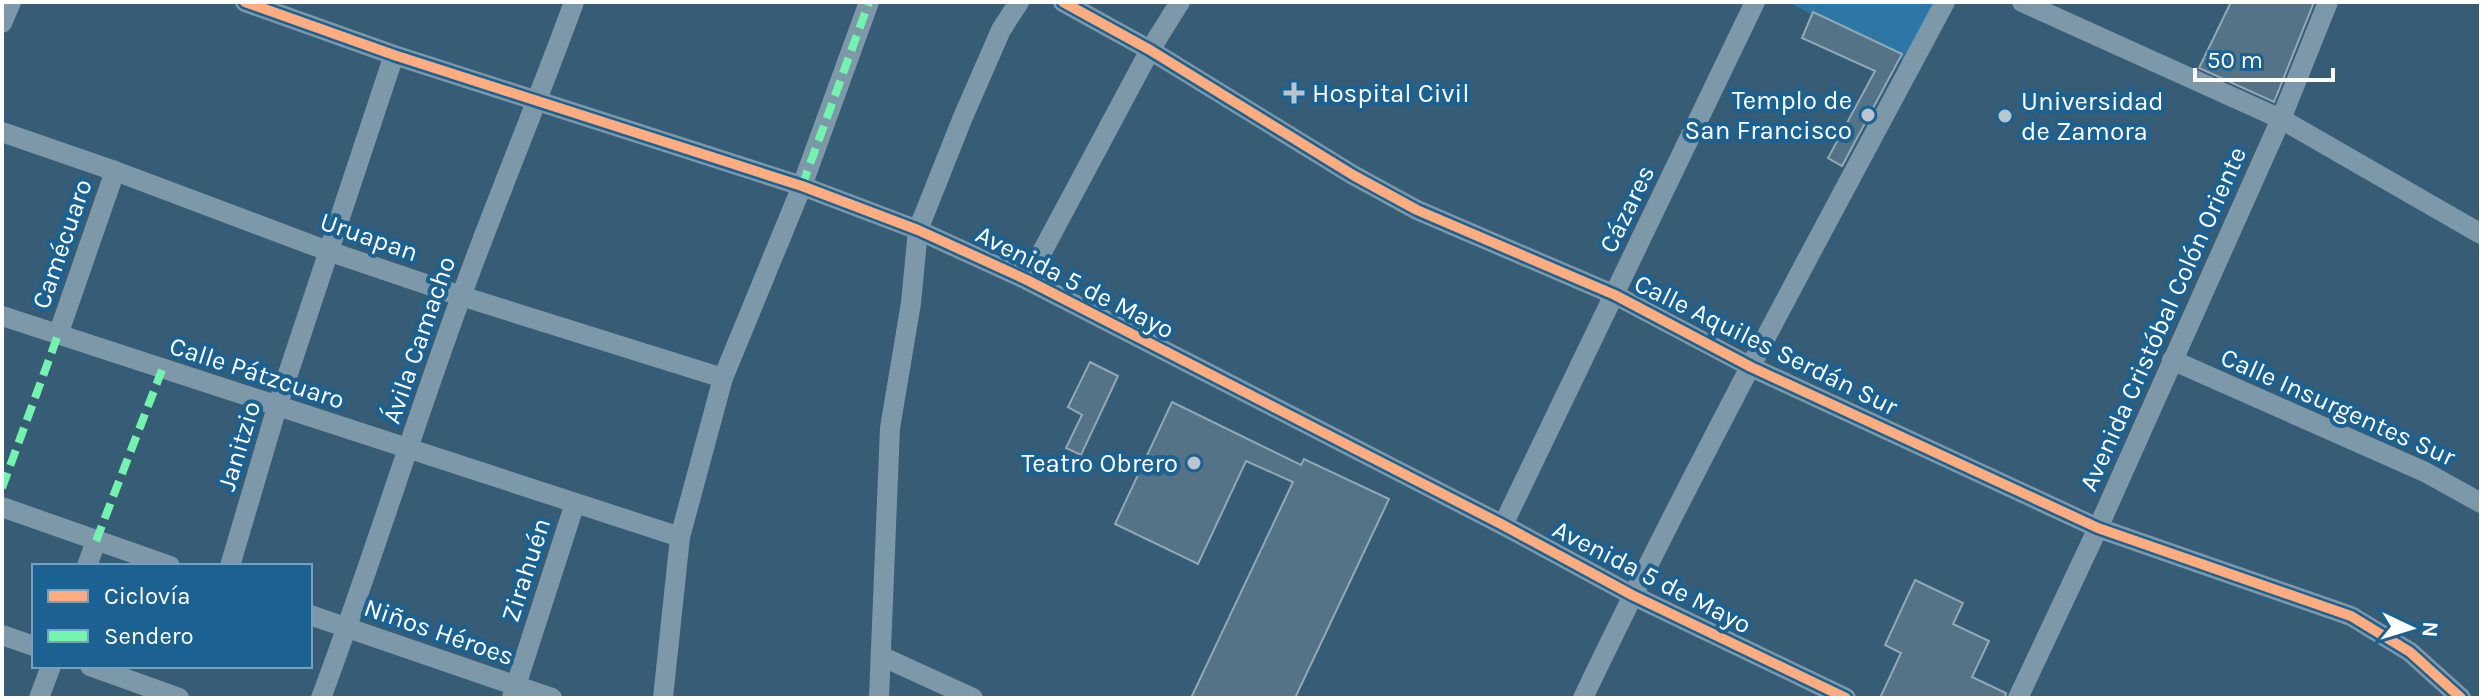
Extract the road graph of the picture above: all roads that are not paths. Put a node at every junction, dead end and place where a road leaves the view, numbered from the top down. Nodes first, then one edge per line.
1 (11, 2) edge
2 (245, 2) edge
3 (574, 2) edge
4 (869, 2) edge
5 (1019, 2) edge
6 (1063, 2) edge
7 (1180, 2) edge
8 (1755, 2) edge
9 (1945, 2) edge
10 (2022, 2) edge
11 (2328, 2) edge
12 (2, 23) edge
13 (1150, 50) junction
14 (394, 55) junction
15 (538, 102) junction
16 (2281, 119) junction
17 (2, 132) edge
18 (115, 171) junction
19 (802, 186) junction
20 (918, 230) junction
21 (2481, 234) edge
22 (328, 251) junction
23 (1027, 280) junction
24 (1615, 295) junction
25 (461, 296) junction
26 (2, 316) edge
27 (58, 335) junction
28 (2172, 360) junction
29 (1751, 367) junction
30 (723, 378) junction
31 (277, 407) junction
32 (409, 448) junction
33 (575, 503) junction
34 (2481, 503) edge
35 (2, 507) edge
36 (1503, 525) junction
37 (2098, 528) junction
38 (680, 537) junction
39 (96, 541) junction
40 (88, 564) edge
41 (164, 564) edge
42 (231, 564) edge
43 (1632, 595) junction
44 (312, 616) edge
45 (347, 628) junction
46 (2, 635) edge
47 (32, 645) edge
48 (881, 656) junction
49 (50, 668) edge
50 (96, 668) edge
51 (514, 692) edge
52 (39, 698) edge
53 (179, 698) edge
54 (321, 698) edge
55 (552, 698) edge
56 (663, 698) edge
57 (879, 698) edge
58 (973, 698) edge
59 (1583, 698) edge
60 (1845, 698) edge
61 (2018, 698) edge
62 (2461, 698) edge

1 - 12 street
2 - 14 street, Avenida 5 de Mayo
3 - 15 street, Ávila Camacho
4 - 19 street
5 - 20 street
6 - 13 street, Calle Aquiles Serdán Sur
7 - 13 street
8 - 24 street, Cázares
9 - 29 street
10 - 16 street
11 - 16 street, Avenida Cristóbal Colón Oriente
13 - 23 street
13 - 24 street, Calle Aquiles Serdán Sur
14 - 15 street, Avenida 5 de Mayo
14 - 22 street, Janitzio
15 - 19 street, Avenida 5 de Mayo
15 - 25 street, Ávila Camacho
16 - 21 street
16 - 28 street, Avenida Cristóbal Colón Oriente
17 - 18 street, Uruapan
18 - 22 street, Uruapan
18 - 27 street, Camécuaro
19 - 20 street, Avenida 5 de Mayo
19 - 30 street
20 - 23 street, Avenida 5 de Mayo
20 - 48 street
22 - 25 street, Uruapan
22 - 31 street, Janitzio
23 - 36 street, Avenida 5 de Mayo
24 - 29 street, Calle Aquiles Serdán Sur
24 - 36 street, Cázares
25 - 30 street, Uruapan
25 - 32 street, Ávila Camacho
26 - 27 street, Calle Pátzcuaro
27 - 31 street, Calle Pátzcuaro
28 - 34 street, Calle Insurgentes Sur
28 - 37 street, Avenida Cristóbal Colón Oriente
29 - 37 street, Calle Aquiles Serdán Sur
29 - 43 street
30 - 38 street
31 - 32 street, Calle Pátzcuaro
31 - 42 street, Janitzio
32 - 33 street, Calle Pátzcuaro
32 - 45 street, Ávila Camacho
33 - 38 street, Calle Pátzcuaro
33 - 51 street, Zirahuén
35 - 39 street
36 - 43 street, Avenida 5 de Mayo
37 - 61 street, Avenida Cristóbal Colón Oriente
37 - 62 street, Calle Aquiles Serdán Sur
38 - 56 street
39 - 40 street
39 - 41 street
43 - 59 street
43 - 60 street, Avenida 5 de Mayo
44 - 45 street, Niños Héroes
45 - 51 street, Niños Héroes
45 - 54 street, Ávila Camacho
46 - 47 street
48 - 57 street
48 - 58 street
49 - 52 street
50 - 53 street
51 - 55 street, Niños Héroes

